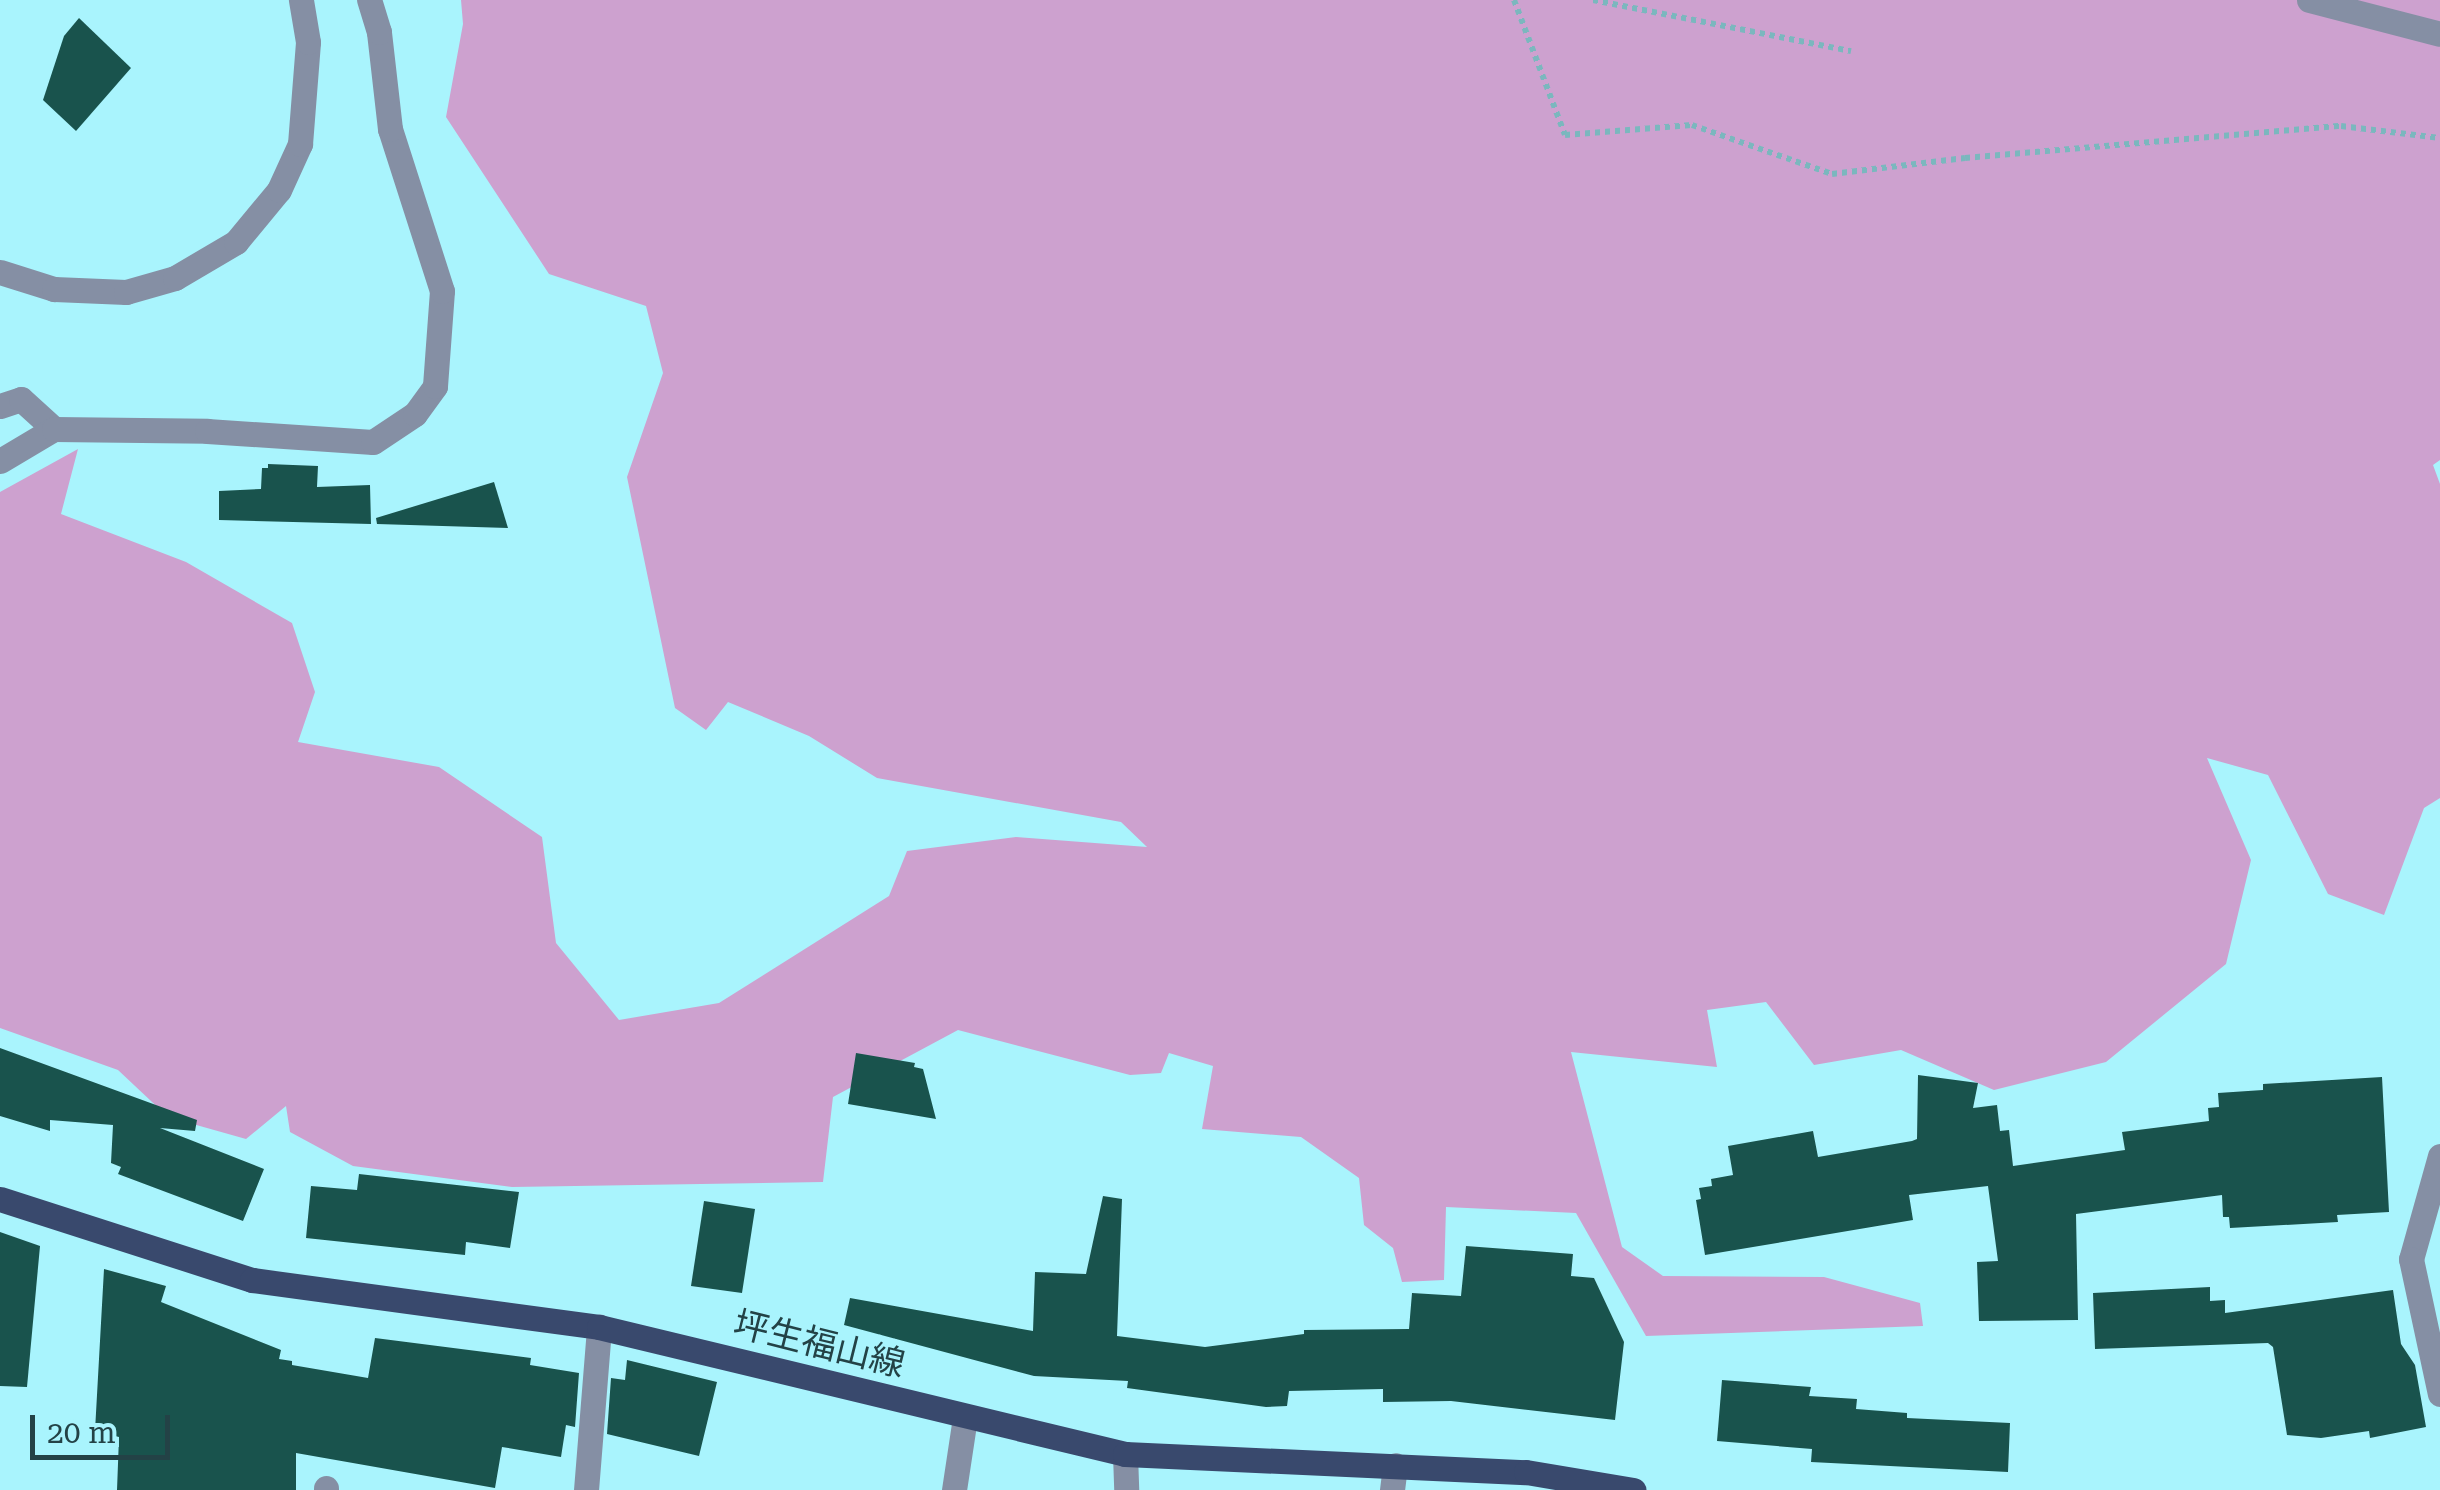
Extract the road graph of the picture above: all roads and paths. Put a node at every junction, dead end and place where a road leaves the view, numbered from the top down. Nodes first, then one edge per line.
1 (301, 0) edge
2 (369, 0) edge
3 (1514, 0) edge
4 (1593, 0) edge
5 (2309, 0) edge
6 (2440, 34) edge
7 (1852, 50) dead end
8 (2440, 138) edge
9 (0, 272) edge
10 (0, 406) edge
11 (54, 430) junction
12 (0, 461) edge
13 (2440, 1156) edge
14 (0, 1198) edge
15 (599, 1326) junction
16 (2440, 1394) edge
17 (966, 1417) junction
18 (1126, 1454) junction
19 (1394, 1478) edge
20 (586, 1490) edge
21 (954, 1490) edge
22 (1126, 1490) edge
23 (1634, 1490) edge

1 - 9 street
2 - 11 street
3 - 8 path
4 - 7 path
5 - 6 street
10 - 11 street
11 - 12 street
13 - 16 street
14 - 15 main road, 坪生福山線
15 - 17 main road, 坪生福山線
15 - 20 street
17 - 18 main road, 坪生福山線
17 - 21 street
18 - 19 main road, 坪生福山線
18 - 22 street
19 - 23 main road, 坪生福山線

